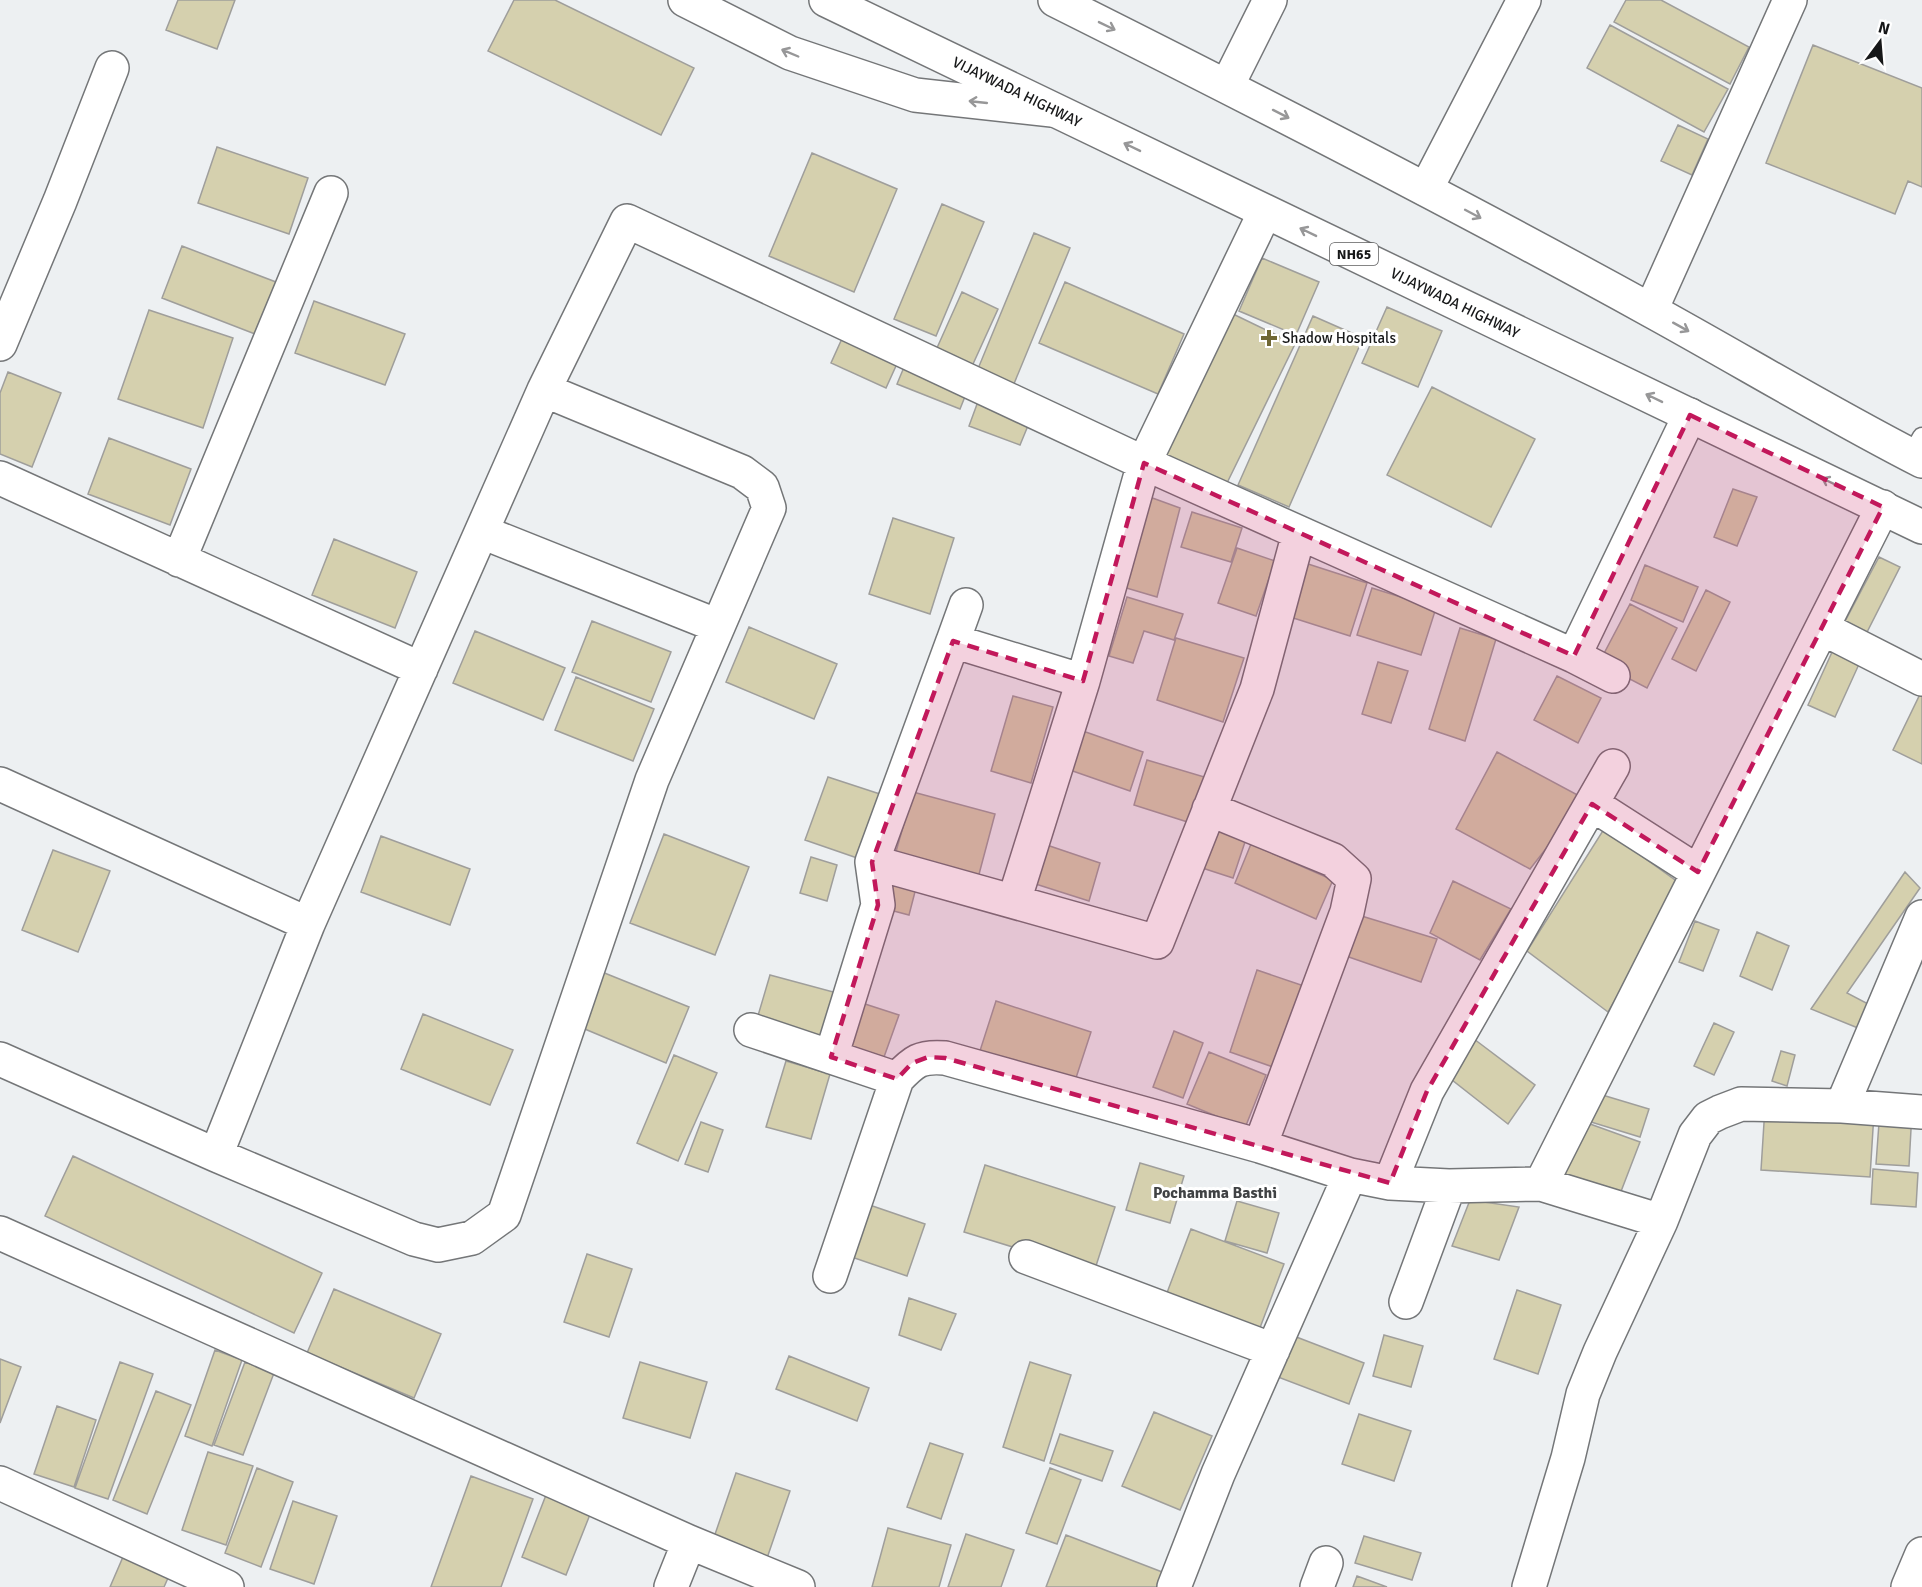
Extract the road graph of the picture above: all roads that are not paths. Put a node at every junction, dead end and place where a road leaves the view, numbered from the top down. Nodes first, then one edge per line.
1 (685, 0) edge
2 (1054, 0) edge
3 (1269, 0) edge
4 (1524, 0) edge
5 (1790, 0) edge
6 (837, 2) edge
7 (112, 68) dead end
8 (1227, 86) junction
9 (1057, 111) junction
10 (1426, 189) junction
11 (332, 193) dead end
12 (1265, 212) junction
13 (1651, 310) junction
14 (0, 344) edge
15 (544, 390) junction
16 (1690, 415) junction
17 (1918, 451) edge
18 (1144, 463) junction
19 (0, 478) edge
20 (1883, 507) junction
21 (1922, 527) edge
22 (482, 532) junction
23 (1299, 533) junction
24 (179, 560) junction
25 (966, 605) dead end
26 (718, 626) junction
27 (1822, 628) junction
28 (953, 641) junction
29 (1574, 656) junction
30 (421, 669) junction
31 (1613, 676) dead end
32 (1922, 679) edge
33 (1083, 681) junction
34 (1613, 766) dead end
35 (0, 784) edge
36 (1592, 804) junction
37 (1209, 809) junction
38 (872, 862) junction
39 (1698, 872) junction
40 (1014, 901) junction
41 (1922, 917) edge
42 (308, 924) junction
43 (751, 1030) dead end
44 (831, 1057) junction
45 (0, 1059) edge
46 (897, 1079) junction
47 (1842, 1106) junction
48 (1922, 1112) edge
49 (1260, 1146) junction
50 (216, 1155) junction
51 (1350, 1175) junction
52 (1390, 1183) junction
53 (1541, 1184) junction
54 (1449, 1186) junction
55 (1661, 1221) junction
56 (0, 1233) edge
57 (1026, 1257) dead end
58 (830, 1276) dead end
59 (1406, 1302) dead end
60 (1273, 1350) junction
61 (0, 1483) edge
62 (688, 1542) junction
63 (1922, 1554) edge
64 (227, 1587) edge
65 (671, 1587) edge
66 (798, 1587) edge
67 (1174, 1587) edge
68 (1529, 1587) edge
69 (1908, 1587) edge

9 -> 1 main road
2 -> 8 main road
3 - 8 main road
4 - 10 main road
5 - 13 main road
6 - 9 main road, VIJAYWADA HIGHWAY / NH65
7 - 14 main road
8 -> 10 main road
12 -> 9 main road, VIJAYWADA HIGHWAY / NH65
10 -> 13 main road
11 - 24 main road
16 -> 12 main road, VIJAYWADA HIGHWAY / NH65
12 - 18 main road
13 -> 17 main road
15 - 18 main road
15 - 22 main road
15 - 26 main road
20 -> 16 main road, VIJAYWADA HIGHWAY / NH65
16 - 29 main road
18 - 23 main road
18 - 33 main road
19 - 24 main road
20 - 21 main road, VIJAYWADA HIGHWAY / NH65
20 - 27 main road
22 - 26 main road
22 - 30 main road
23 - 29 main road
23 - 37 main road
24 - 30 main road
25 - 28 main road
26 - 50 main road
27 - 32 main road
27 - 39 main road
28 - 33 main road
28 - 38 main road
29 - 31 main road
30 - 42 main road
33 - 40 main road
34 - 36 main road
35 - 42 main road
36 - 39 main road
36 - 52 main road
37 - 40 main road
37 - 49 main road
38 - 40 main road
38 - 44 main road
39 - 53 main road
41 - 47 main road
42 - 50 main road
43 - 44 main road
44 - 46 main road
45 - 50 main road
46 - 49 main road
46 - 58 main road
47 - 48 main road
47 - 55 main road
49 - 51 main road
51 - 52 main road
51 - 60 main road
52 - 54 main road
53 - 54 main road
53 - 55 main road
54 - 59 main road
55 - 68 main road
56 - 62 main road
57 - 60 main road
60 - 67 main road
61 - 64 main road
62 - 65 main road
62 - 66 main road
63 - 69 main road

